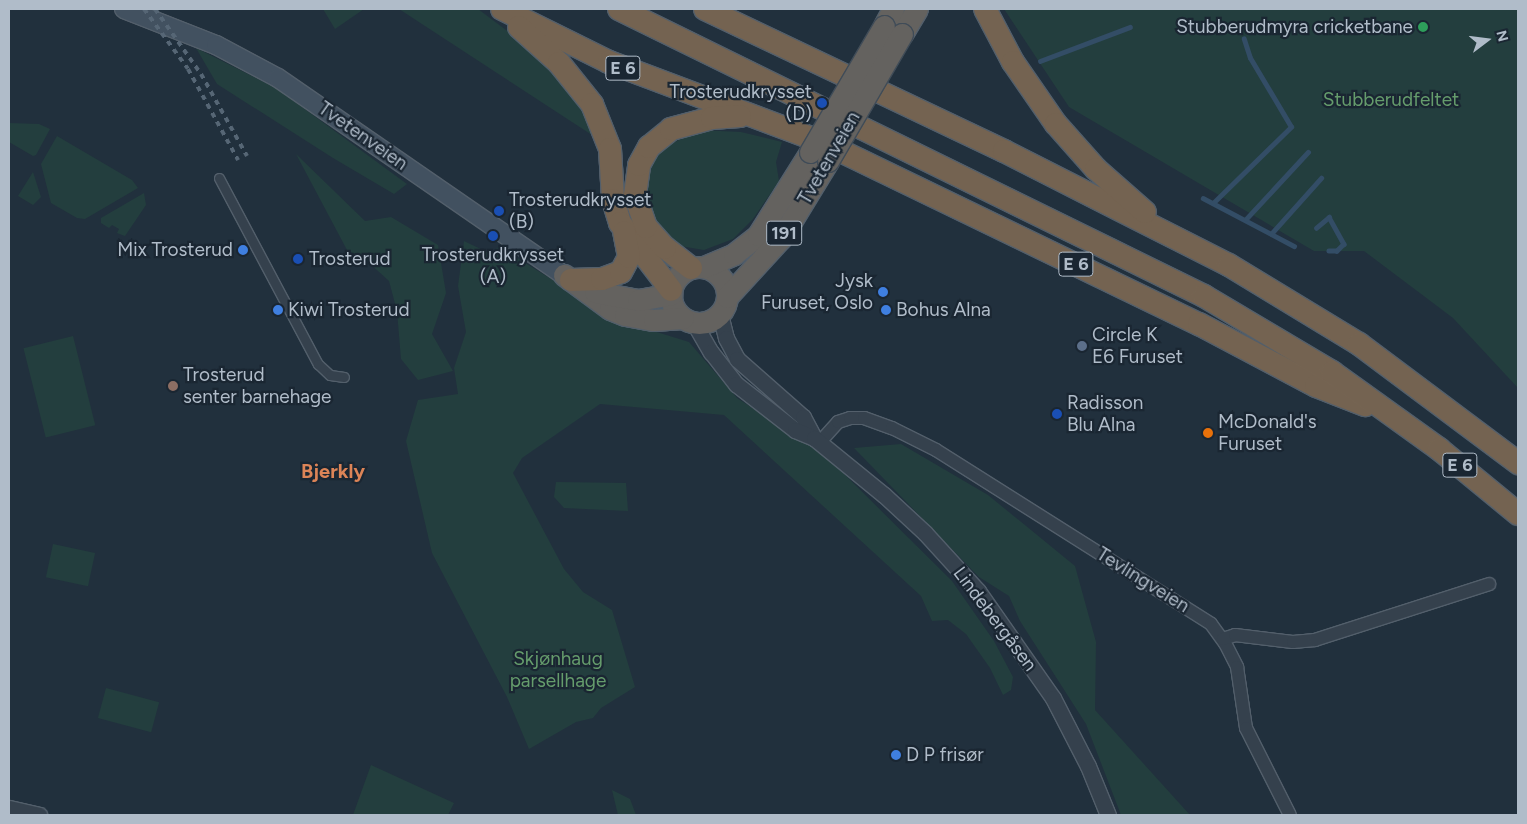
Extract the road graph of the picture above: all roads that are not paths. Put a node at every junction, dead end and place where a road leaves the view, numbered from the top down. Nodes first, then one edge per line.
1 (124, 9) edge
2 (501, 9) edge
3 (619, 9) edge
4 (705, 9) edge
5 (917, 9) edge
6 (984, 9) edge
7 (893, 23) edge
8 (749, 116) junction
9 (819, 156) junction
10 (219, 178) dead end
11 (632, 229) junction
12 (1175, 237) junction
13 (698, 268) junction
14 (574, 281) junction
15 (671, 292) junction
16 (724, 305) junction
17 (688, 321) junction
18 (344, 377) dead end
19 (1399, 419) junction
20 (817, 440) junction
21 (1518, 463) edge
22 (1518, 514) edge
23 (1489, 584) dead end
24 (1223, 639) junction
25 (9, 808) edge
26 (39, 815) edge
27 (1108, 815) edge
28 (1290, 815) edge

1 - 14 main road, Tvetenveien
2 - 8 highway, E 6
2 - 11 highway, E 6
3 - 19 highway, E 6
4 - 12 highway, E 6
5 - 7 highway, Tvetenveien / 191
6 - 12 highway
7 - 9 highway, Tvetenveien / 191, bridge
8 - 11 highway, E 6
8 - 19 highway, E 6
9 - 13 highway, Tvetenveien / 191
9 - 16 highway, Tvetenveien / 191
10 - 18 street
11 - 13 highway
11 - 14 highway, E 6
11 - 15 highway
12 - 21 highway, E 6
13 - 15 highway, Tvetenveien / 191
13 - 16 highway
14 - 15 highway, Tvetenveien
14 - 17 highway, Tvetenveien / 191
15 - 17 highway
16 - 17 highway, Tvetenveien / 191
16 - 20 street, Lindebergåsen
17 - 20 street, Lindebergåsen
19 - 22 highway, E 6
20 - 24 street, Tevlingveien
20 - 27 street, Lindebergåsen
23 - 24 street
24 - 28 street, Tevlingveien
25 - 26 street

